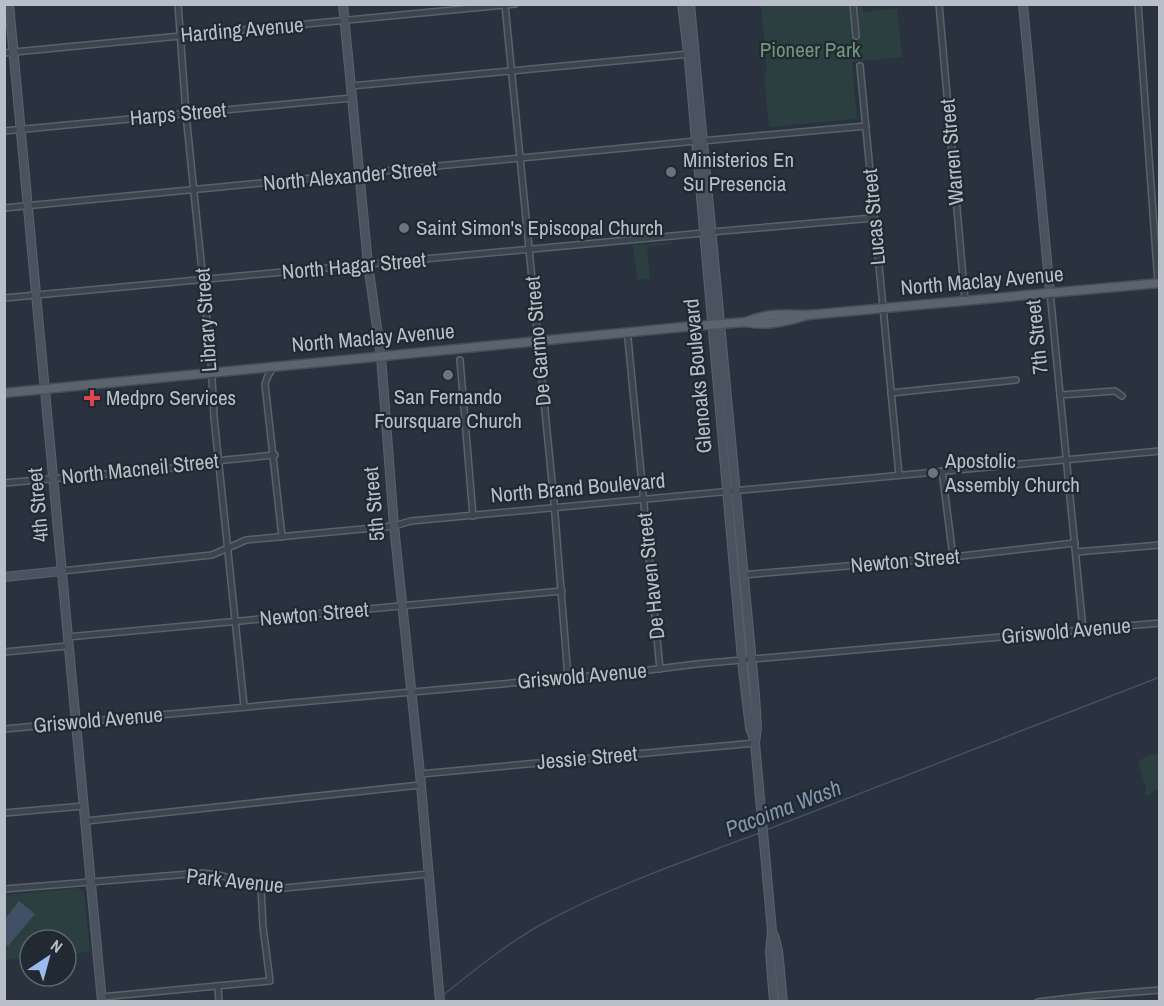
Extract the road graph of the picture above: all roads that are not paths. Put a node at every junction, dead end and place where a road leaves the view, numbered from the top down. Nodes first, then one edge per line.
1 (9, 4) edge
2 (178, 4) edge
3 (343, 4) edge
4 (515, 4) edge
5 (682, 4) edge
6 (690, 4) edge
7 (853, 4) edge
8 (939, 4) edge
9 (1023, 4) edge
10 (1138, 4) edge
11 (506, 5) edge
12 (344, 21) junction
13 (181, 36) junction
14 (856, 36) dead end
15 (4, 52) edge
16 (14, 52) junction
17 (691, 54) junction
18 (860, 66) dead end
19 (512, 71) junction
20 (351, 86) junction
21 (352, 98) junction
22 (186, 114) junction
23 (866, 126) junction
24 (21, 129) junction
25 (4, 131) edge
26 (699, 141) junction
27 (521, 159) junction
28 (359, 175) junction
29 (195, 190) junction
30 (28, 206) junction
31 (4, 208) edge
32 (874, 218) junction
33 (707, 232) junction
34 (530, 249) junction
35 (368, 264) junction
36 (203, 280) junction
37 (1159, 283) edge
38 (1050, 292) junction
39 (36, 296) junction
40 (4, 298) edge
41 (965, 300) junction
42 (883, 308) junction
43 (716, 325) junction
44 (628, 339) dead end
45 (538, 341) junction
46 (381, 356) junction
47 (460, 360) dead end
48 (274, 365) junction
49 (211, 371) junction
50 (1016, 380) dead end
51 (45, 388) junction
52 (4, 393) edge
53 (891, 393) junction
54 (1060, 395) junction
55 (1122, 396) dead end
56 (1160, 451) edge
57 (275, 454) junction
58 (1067, 460) junction
59 (218, 461) junction
60 (942, 471) junction
61 (899, 475) junction
62 (54, 478) junction
63 (4, 483) edge
64 (731, 491) junction
65 (643, 500) junction
66 (554, 508) junction
67 (473, 516) junction
68 (394, 526) junction
69 (282, 537) junction
70 (1075, 543) junction
71 (1160, 545) edge
72 (228, 548) junction
73 (1076, 552) junction
74 (953, 557) junction
75 (62, 571) junction
76 (739, 575) junction
77 (4, 577) edge
78 (562, 591) junction
79 (402, 606) junction
80 (236, 621) junction
81 (1160, 623) edge
82 (1083, 630) junction
83 (67, 641) junction
84 (4, 652) edge
85 (747, 659) junction
86 (660, 669) junction
87 (568, 678) junction
88 (411, 690) junction
89 (244, 706) junction
90 (76, 722) junction
91 (4, 729) edge
92 (755, 743) junction
93 (420, 774) junction
94 (420, 785) junction
95 (84, 806) junction
96 (4, 813) edge
97 (86, 821) junction
98 (429, 874) junction
99 (90, 881) junction
100 (261, 887) junction
101 (4, 889) edge
102 (772, 931) junction
103 (218, 987) junction
104 (1160, 990) edge
105 (1120, 993) junction
106 (102, 999) edge
107 (219, 1002) edge
108 (440, 1002) edge
109 (774, 1002) edge
110 (783, 1002) edge
111 (1038, 1002) edge
112 (1120, 1002) edge

1 - 16 street, 4th Street
2 - 13 street, Library Street
3 - 12 street, 5th Street
4 - 11 street, Harding Avenue
5 - 17 street, Glenoaks Boulevard
6 - 17 street, Glenoaks Boulevard
7 - 14 street
8 - 41 street, Warren Street
9 - 38 street, 7th Street
10 - 37 street
11 - 12 street, Harding Avenue
11 - 19 street, De Garmo Street
12 - 13 street, Harding Avenue
12 - 20 street, 5th Street
13 - 16 street, Harding Avenue
13 - 22 street, Library Street
15 - 16 street, Harding Avenue
16 - 24 street, 4th Street
17 - 19 street
17 - 26 street, Glenoaks Boulevard
18 - 23 street, Lucas Street
19 - 20 street
19 - 27 street, De Garmo Street
20 - 21 street, 5th Street
21 - 22 street, Harps Street
21 - 28 street, 5th Street
22 - 24 street, Harps Street
22 - 29 street, Library Street
23 - 26 street, North Alexander Street
23 - 32 street, Lucas Street
24 - 25 street, Harps Street
24 - 30 street, 4th Street
26 - 27 street, North Alexander Street
26 - 33 street, Glenoaks Boulevard
27 - 28 street, North Alexander Street
27 - 34 street, De Garmo Street
28 - 29 street, North Alexander Street
28 - 35 street, 5th Street
29 - 30 street, North Alexander Street
29 - 36 street, Library Street
30 - 31 street, North Alexander Street
30 - 39 street, 4th Street
32 - 33 street, North Hagar Street
32 - 42 street, Lucas Street
33 - 34 street, North Hagar Street
33 - 43 street, Glenoaks Boulevard
34 - 35 street, North Hagar Street
34 - 45 street, De Garmo Street
35 - 36 street, North Hagar Street
35 - 46 street, 5th Street
36 - 39 street, North Hagar Street
36 - 49 street, Library Street
37 - 38 main road, North Maclay Avenue
38 - 41 main road, North Maclay Avenue
38 - 54 street, 7th Street
39 - 40 street, North Hagar Street
39 - 51 street, 4th Street
41 - 42 main road, North Maclay Avenue
42 - 43 main road, North Maclay Avenue
42 - 53 street, Lucas Street
43 - 45 main road, North Maclay Avenue
43 - 64 street, Glenoaks Boulevard
44 - 65 street, De Haven Street
45 - 46 main road, North Maclay Avenue
45 - 66 street, De Garmo Street
46 - 48 main road, North Maclay Avenue
46 - 68 street, 5th Street
47 - 67 street
48 - 49 main road, North Maclay Avenue
48 - 57 street
49 - 51 main road, North Maclay Avenue
49 - 59 street, Library Street
50 - 53 street
51 - 52 main road, North Maclay Avenue
51 - 62 street, 4th Street
53 - 61 street, Lucas Street
54 - 55 street
54 - 58 street, 7th Street
56 - 58 street, North Brand Boulevard
57 - 59 street, North Macneil Street
57 - 69 street
58 - 60 street, North Brand Boulevard
58 - 70 street, 7th Street
59 - 62 street, North Macneil Street
59 - 72 street, Library Street
60 - 61 street, North Brand Boulevard
60 - 74 street
61 - 64 street, North Brand Boulevard
62 - 63 street, North Macneil Street
62 - 75 street, 4th Street
64 - 65 street, North Brand Boulevard
64 - 76 street, Glenoaks Boulevard
65 - 66 street, North Brand Boulevard
65 - 86 street, De Haven Street
66 - 67 street, North Brand Boulevard
66 - 78 street, De Garmo Street
67 - 68 street, North Brand Boulevard
68 - 69 street, North Brand Boulevard
68 - 79 street, 5th Street
69 - 72 street, North Brand Boulevard
70 - 73 street, 7th Street
70 - 74 street, Newton Street
71 - 73 street
72 - 75 street, North Brand Boulevard
72 - 80 street, Library Street
73 - 82 street, 7th Street
74 - 76 street, Newton Street
75 - 77 street, North Brand Boulevard
75 - 83 street, 4th Street
76 - 85 street, Glenoaks Boulevard
78 - 79 street, Newton Street
78 - 87 street, De Garmo Street
79 - 80 street, Newton Street
79 - 88 street, 5th Street
80 - 83 street, Newton Street
80 - 89 street, Library Street
81 - 82 street, Griswold Avenue
82 - 85 street, Griswold Avenue
83 - 84 street, Newton Street
83 - 90 street, 4th Street
85 - 86 street, Griswold Avenue
85 - 92 street, Glenoaks Boulevard
86 - 87 street, Griswold Avenue
87 - 88 street, Griswold Avenue
88 - 89 street, Griswold Avenue
88 - 93 street, 5th Street
89 - 90 street, Griswold Avenue
90 - 91 street, Griswold Avenue
90 - 95 street, 4th Street
92 - 93 street, Jessie Street
92 - 102 street, Glenoaks Boulevard
93 - 94 street, 5th Street
94 - 97 street
94 - 98 street, 5th Street
95 - 96 street
95 - 97 street, 4th Street
97 - 99 street, 4th Street
98 - 100 street, Park Avenue
98 - 108 street, 5th Street
99 - 100 street, Park Avenue
99 - 101 street, Park Avenue
99 - 106 street, 4th Street
100 - 103 street
102 - 109 street, Glenoaks Boulevard
102 - 110 street, Glenoaks Boulevard
103 - 106 street
103 - 107 street
104 - 105 street
105 - 111 street
105 - 112 street

